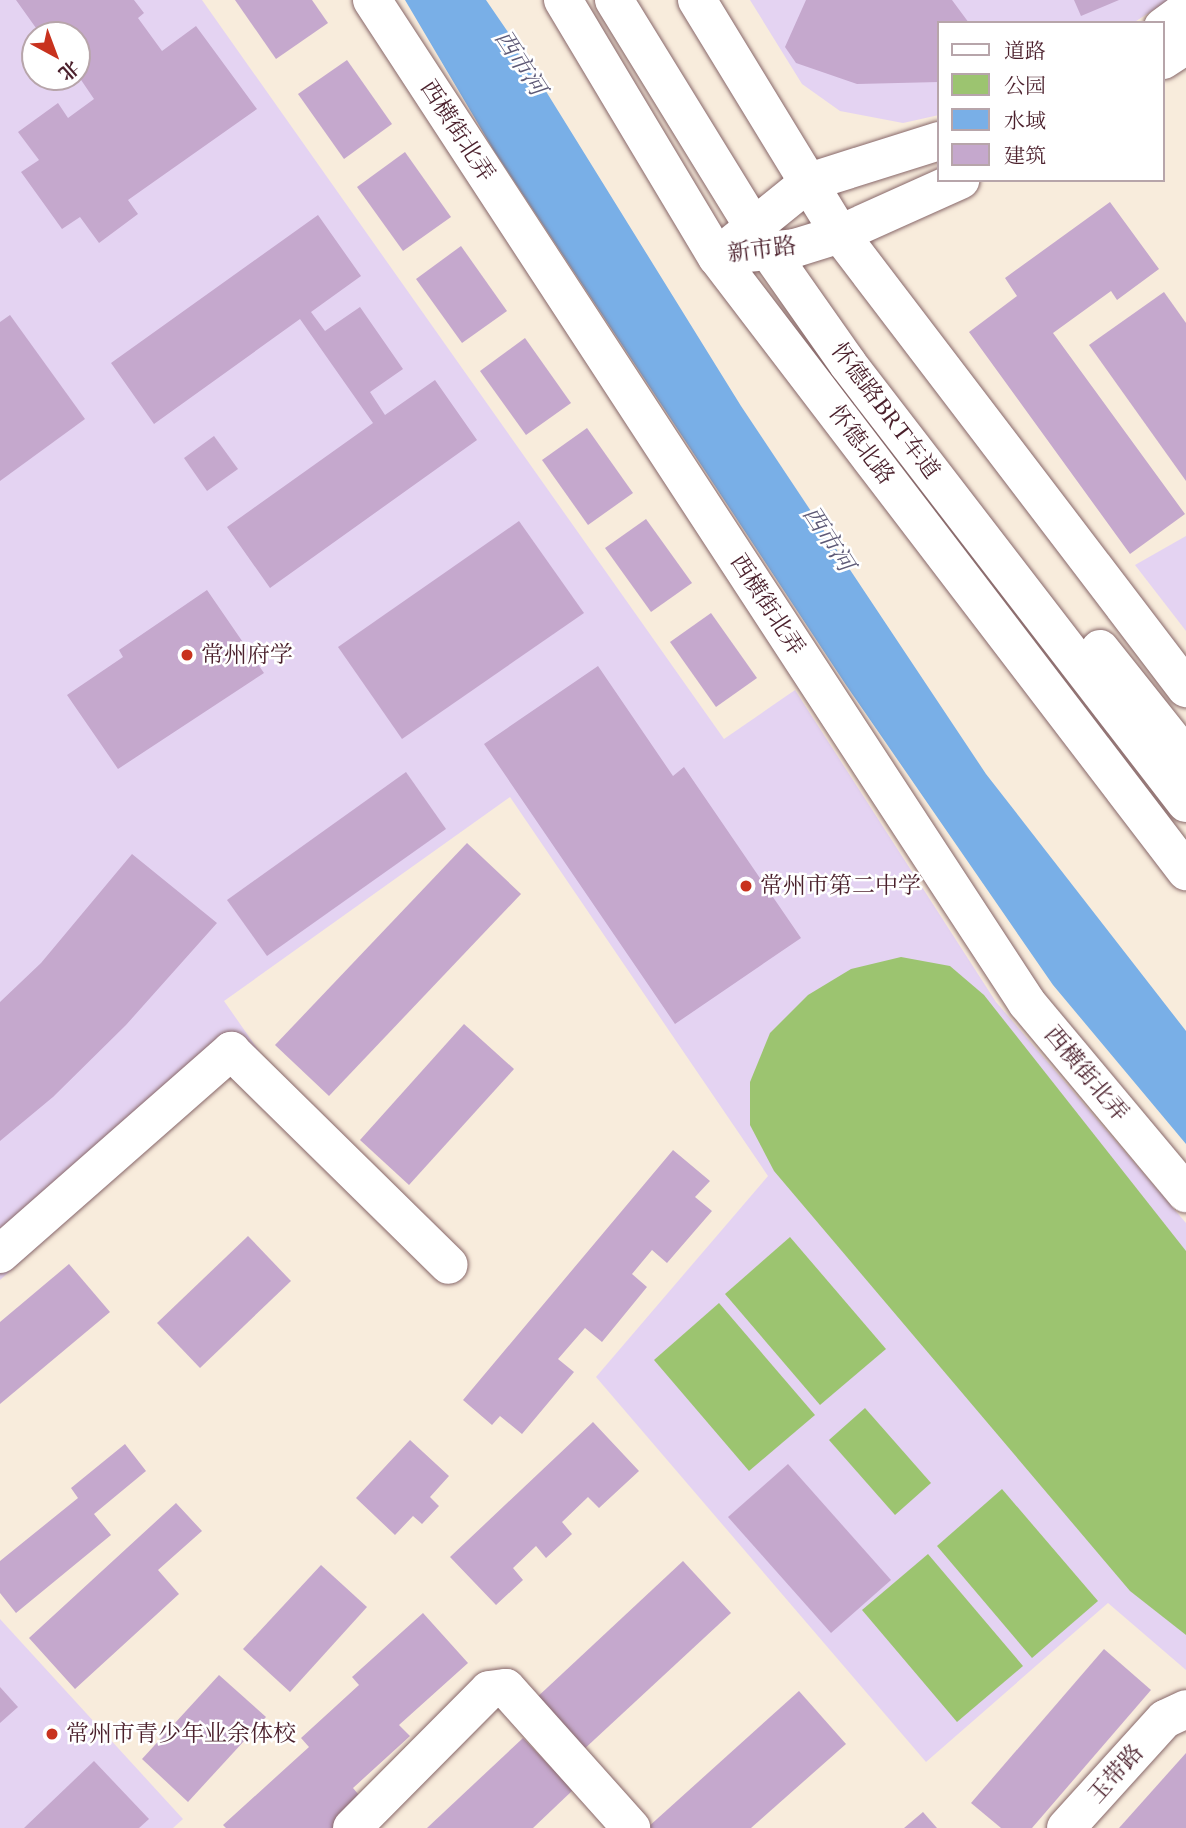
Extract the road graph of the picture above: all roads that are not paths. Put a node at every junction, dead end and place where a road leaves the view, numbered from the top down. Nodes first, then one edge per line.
1 (372, 0) edge
2 (563, 0) edge
3 (614, 0) edge
4 (640, 0) edge
5 (697, 0) edge
6 (1186, 10) edge
7 (1165, 26) edge
8 (1186, 45) edge
9 (1165, 59) edge
10 (937, 142) edge
11 (809, 182) junction
12 (956, 182) edge
13 (772, 234) junction
14 (840, 234) junction
15 (717, 257) junction
16 (1186, 688) edge
17 (1186, 757) edge
18 (1186, 803) edge
19 (1186, 871) edge
20 (1186, 1193) edge
21 (0, 1254) edge
22 (449, 1265) dead end
23 (1176, 1714) edge
24 (352, 1828) edge
25 (631, 1828) edge
26 (1066, 1828) edge

1 - 20 street, 西横街北弄
2 - 15 street, 怀德北路
3 - 13 street, 怀德路BRT车道
4 - 13 street, 怀德路BRT车道
5 - 11 street
6 - 7 street
8 - 9 street
10 - 11 street, 新市路
11 - 13 street, 新市路
11 - 14 street
12 - 14 street, 新市路
13 - 14 street, 新市路
13 - 15 street, 新市路
13 - 17 street, 怀德路BRT车道
13 - 18 street, 怀德路BRT车道
14 - 16 street
15 - 19 street, 怀德北路
21 - 22 street
23 - 26 street, 玉带路
24 - 25 street

